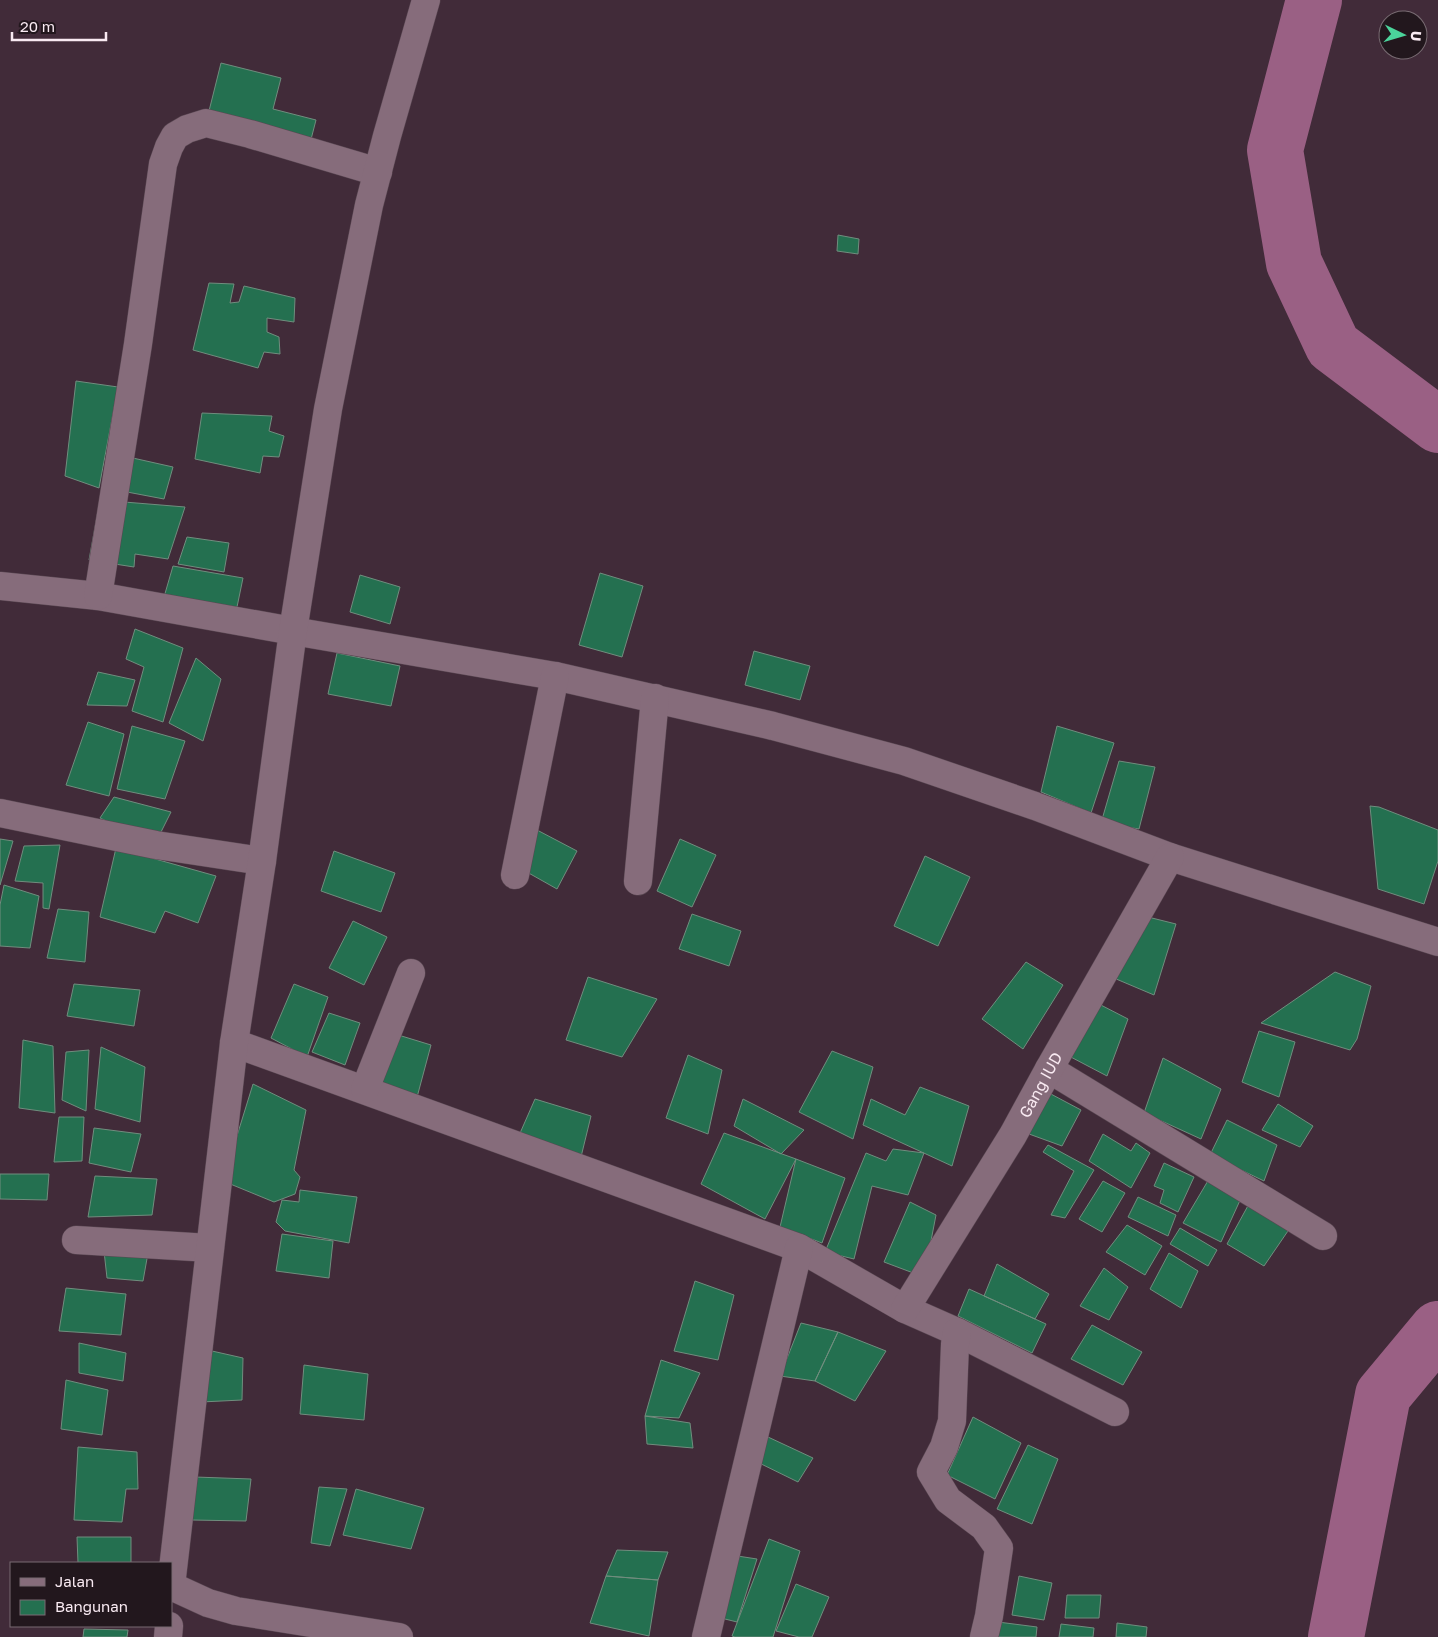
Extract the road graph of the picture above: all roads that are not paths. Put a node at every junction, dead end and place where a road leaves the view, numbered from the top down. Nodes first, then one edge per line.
1 (426, 0) edge
2 (378, 172) junction
3 (0, 586) edge
4 (98, 596) junction
5 (293, 631) junction
6 (555, 676) junction
7 (655, 698) junction
8 (0, 813) edge
9 (1170, 856) junction
10 (262, 861) junction
11 (515, 875) dead end
12 (638, 881) dead end
13 (1438, 942) edge
14 (411, 973) dead end
15 (234, 1043) junction
16 (1049, 1069) junction
17 (365, 1089) junction
18 (1323, 1236) dead end
19 (76, 1240) dead end
20 (210, 1248) junction
21 (799, 1248) junction
22 (905, 1309) junction
23 (957, 1332) junction
24 (1115, 1412) dead end
25 (172, 1577) edge
26 (172, 1586) edge
27 (399, 1637) edge
28 (706, 1637) edge
29 (984, 1637) edge

1 - 2 street
2 - 4 street
2 - 5 street
3 - 4 street
4 - 5 street
5 - 6 street
5 - 10 street
6 - 7 street
6 - 11 street
7 - 9 street
7 - 12 street
8 - 10 street
9 - 13 street
9 - 16 street, Gang IUD
10 - 15 street
14 - 17 street
15 - 17 street
15 - 20 street
16 - 18 street
16 - 22 street, Gang IUD
17 - 21 street
19 - 20 street
20 - 25 street
21 - 22 street
21 - 28 street
22 - 23 street
23 - 24 street
23 - 29 street
26 - 27 street

